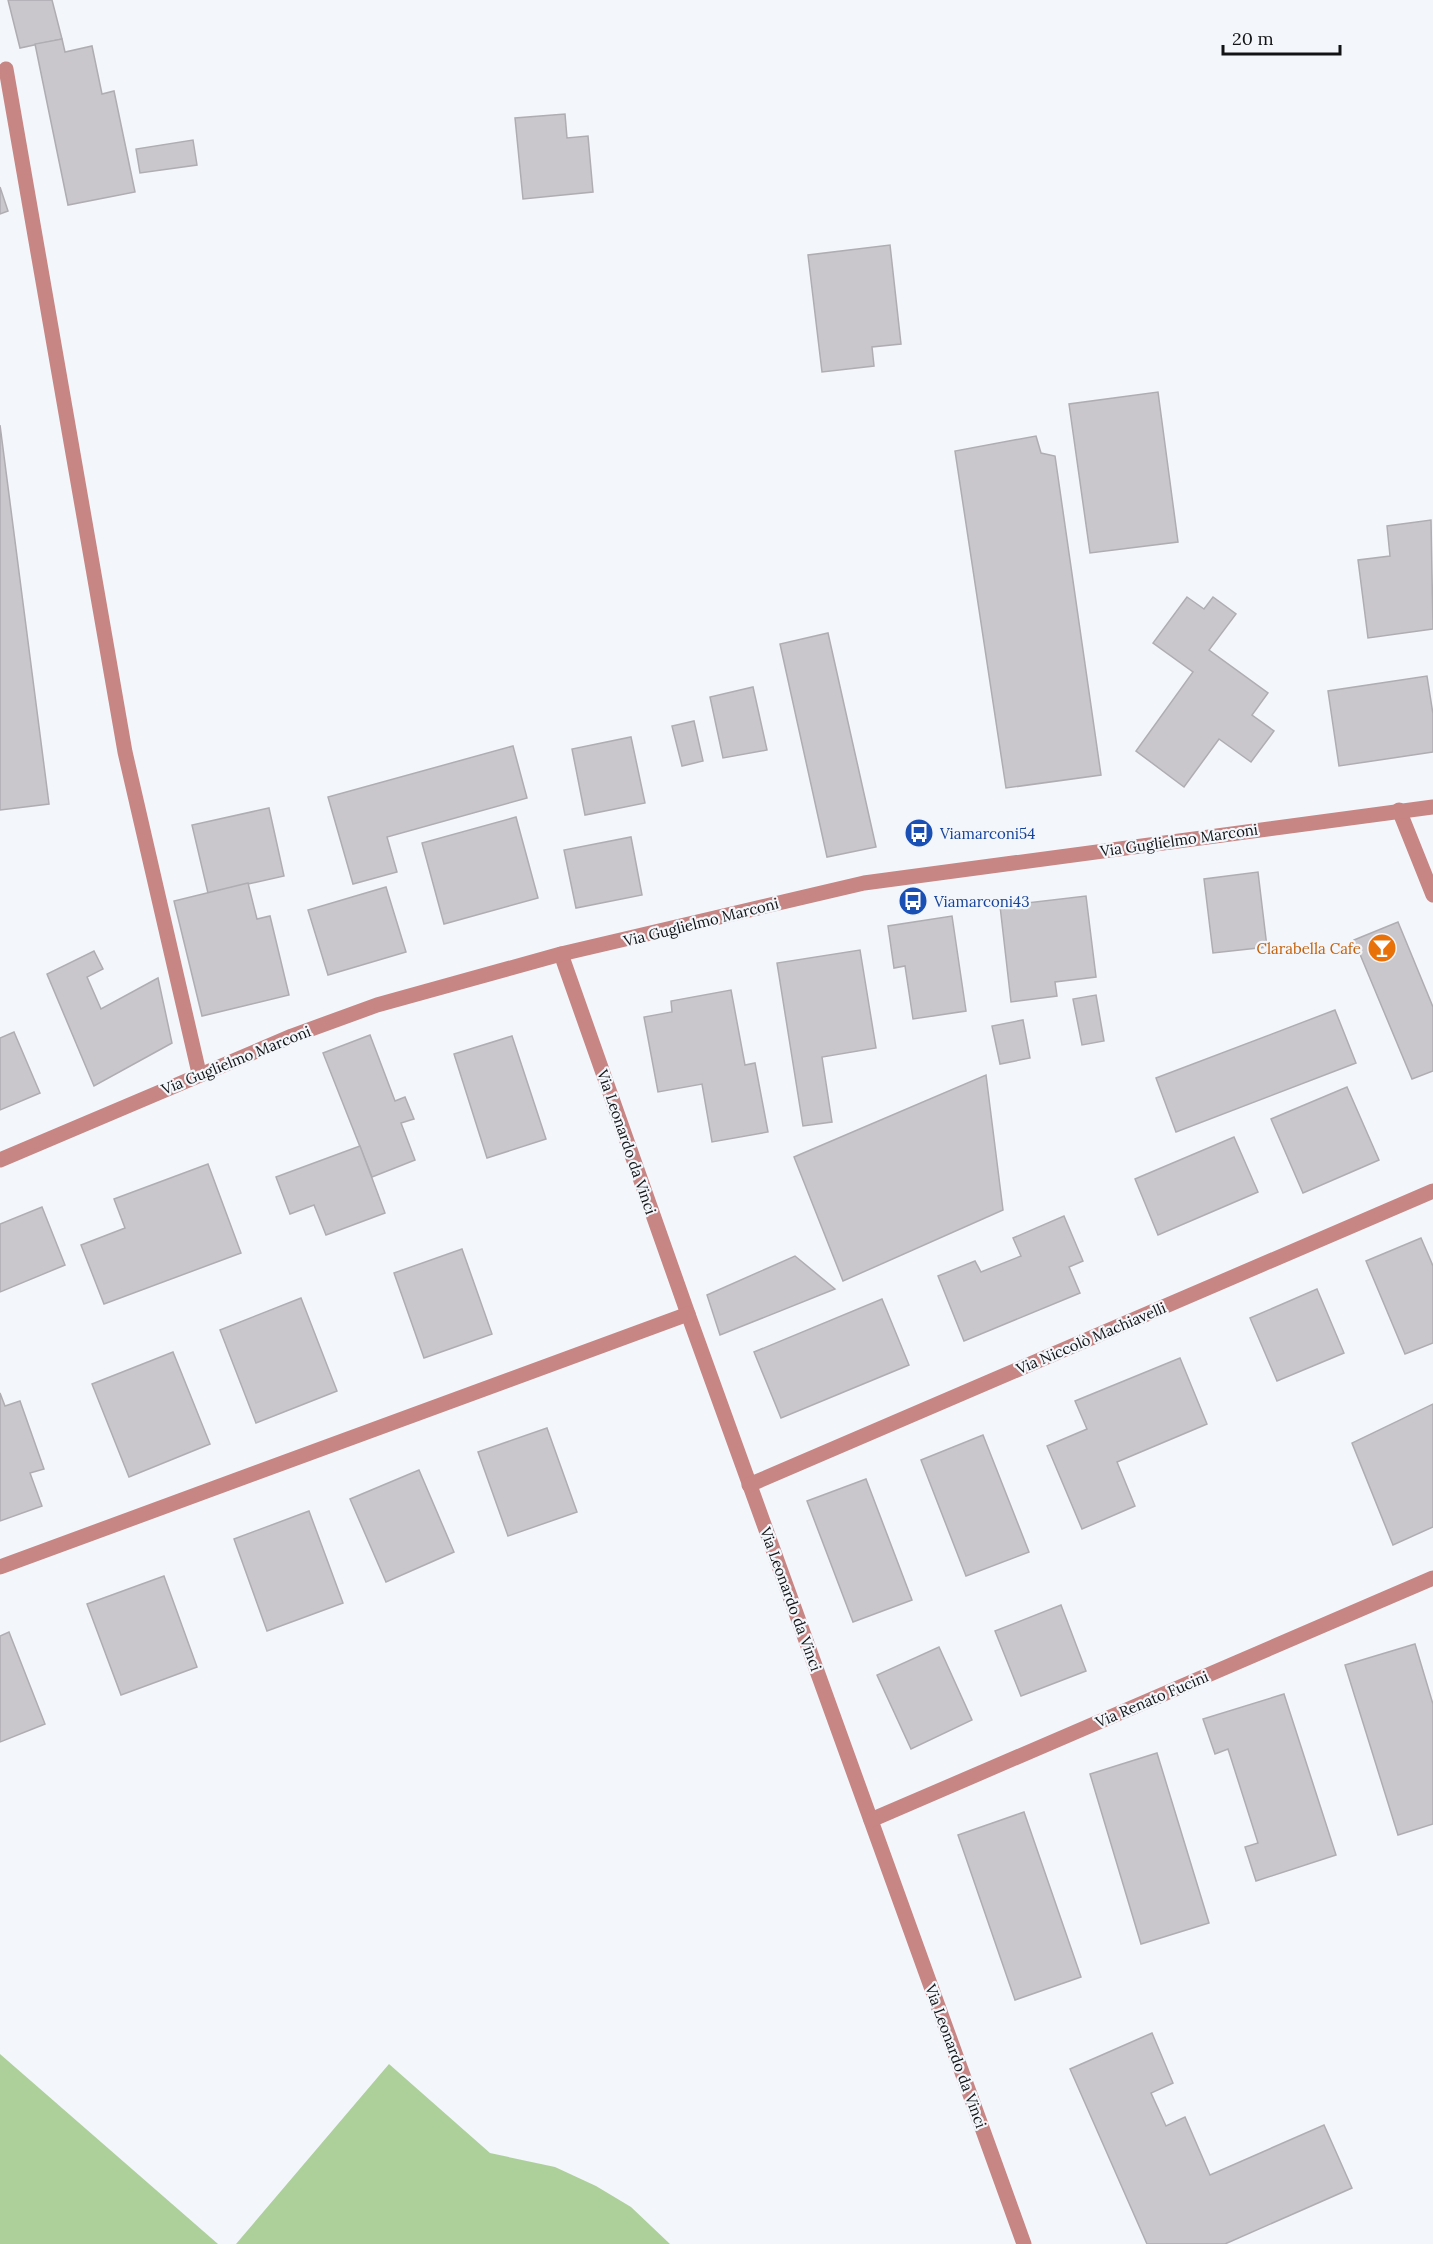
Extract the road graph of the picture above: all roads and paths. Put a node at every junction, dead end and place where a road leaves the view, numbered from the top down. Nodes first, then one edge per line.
1 (6, 69) dead end
2 (1433, 807) edge
3 (1399, 810) junction
4 (1433, 895) edge
5 (561, 954) junction
6 (199, 1073) junction
7 (0, 1160) edge
8 (1433, 1191) edge
9 (688, 1314) junction
10 (749, 1485) junction
11 (0, 1567) edge
12 (1433, 1578) edge
13 (871, 1820) junction
14 (1024, 2244) edge

1 - 6 street
2 - 3 street, Via Guglielmo Marconi
3 - 4 street
3 - 5 street, Via Guglielmo Marconi
5 - 6 street, Via Guglielmo Marconi
5 - 9 street, Via Leonardo da Vinci
6 - 7 street, Via Guglielmo Marconi
8 - 10 street, Via Niccolò Machiavelli
9 - 10 street, Via Leonardo da Vinci
9 - 11 street
10 - 13 street, Via Leonardo da Vinci
12 - 13 street, Via Renato Fucini
13 - 14 street, Via Leonardo da Vinci

